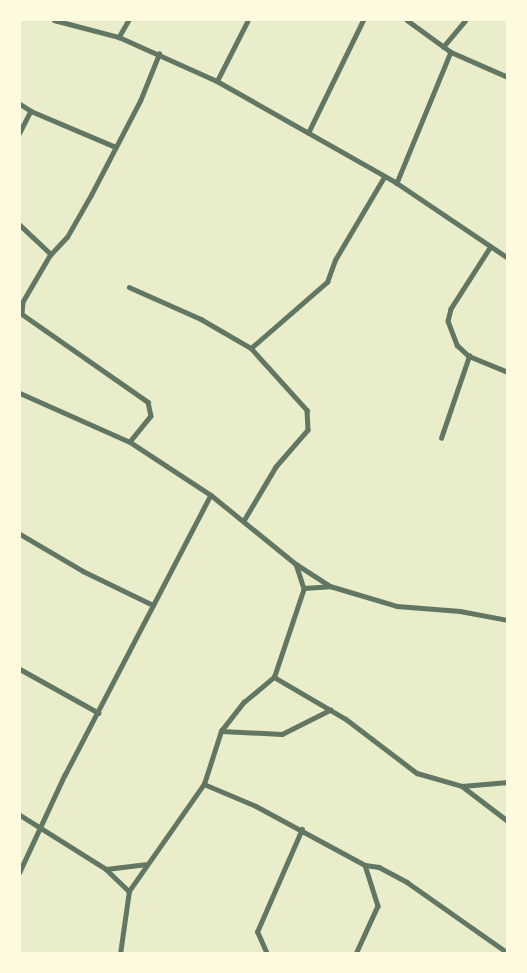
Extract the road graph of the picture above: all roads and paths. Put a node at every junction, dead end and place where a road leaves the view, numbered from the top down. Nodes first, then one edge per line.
1 (54, 20) edge
2 (129, 20) edge
3 (248, 20) edge
4 (363, 20) edge
5 (407, 20) edge
6 (466, 20) edge
7 (119, 37) junction
8 (443, 47) junction
9 (451, 52) junction
10 (159, 54) junction
11 (507, 77) edge
12 (217, 81) junction
13 (20, 104) edge
14 (31, 111) junction
15 (20, 133) edge
16 (308, 133) junction
17 (116, 147) junction
18 (384, 177) junction
19 (397, 183) junction
20 (20, 225) edge
21 (490, 248) junction
22 (51, 254) junction
23 (507, 258) edge
24 (129, 287) dead end
25 (251, 348) junction
26 (469, 356) junction
27 (507, 372) edge
28 (20, 393) edge
29 (441, 438) dead end
30 (130, 442) junction
31 (211, 495) junction
32 (244, 521) junction
33 (20, 534) edge
34 (296, 564) junction
35 (330, 586) junction
36 (304, 588) junction
37 (153, 605) junction
38 (507, 620) edge
39 (20, 669) edge
40 (274, 677) junction
41 (330, 710) junction
42 (99, 713) junction
43 (221, 731) junction
44 (507, 782) edge
45 (204, 784) junction
46 (462, 786) junction
47 (20, 815) edge
48 (507, 821) edge
49 (39, 827) junction
50 (302, 829) junction
51 (145, 864) junction
52 (365, 865) junction
53 (106, 869) junction
54 (20, 872) edge
55 (129, 891) junction
56 (263, 952) edge
57 (507, 953) edge
58 (120, 954) edge
59 (356, 954) edge

1 - 7 street
2 - 7 street
3 - 12 street
4 - 16 street
5 - 8 street
6 - 8 street
7 - 10 street
8 - 9 street
9 - 11 street
9 - 19 street
10 - 12 street
10 - 17 street
12 - 16 street
13 - 14 street
14 - 15 street
14 - 17 street
16 - 18 street
17 - 22 street
18 - 19 street
18 - 25 street
19 - 21 street
20 - 22 street
21 - 23 street
21 - 26 street
22 - 30 street
24 - 25 street
25 - 32 street
26 - 27 street
26 - 29 street
28 - 30 street
30 - 31 street
31 - 32 street
31 - 37 street
32 - 34 street
33 - 37 street
34 - 35 street
34 - 36 street
35 - 36 street
35 - 38 street
36 - 40 street
37 - 42 street
39 - 42 street
40 - 41 street
40 - 43 street
41 - 43 street
41 - 46 street
42 - 49 street
43 - 45 street
44 - 46 street
45 - 50 street
45 - 51 street
46 - 48 street
47 - 49 street
49 - 53 street
49 - 54 street
50 - 52 street
50 - 56 street
51 - 53 street
51 - 55 street
52 - 57 street
52 - 59 street
53 - 55 street
55 - 58 street

